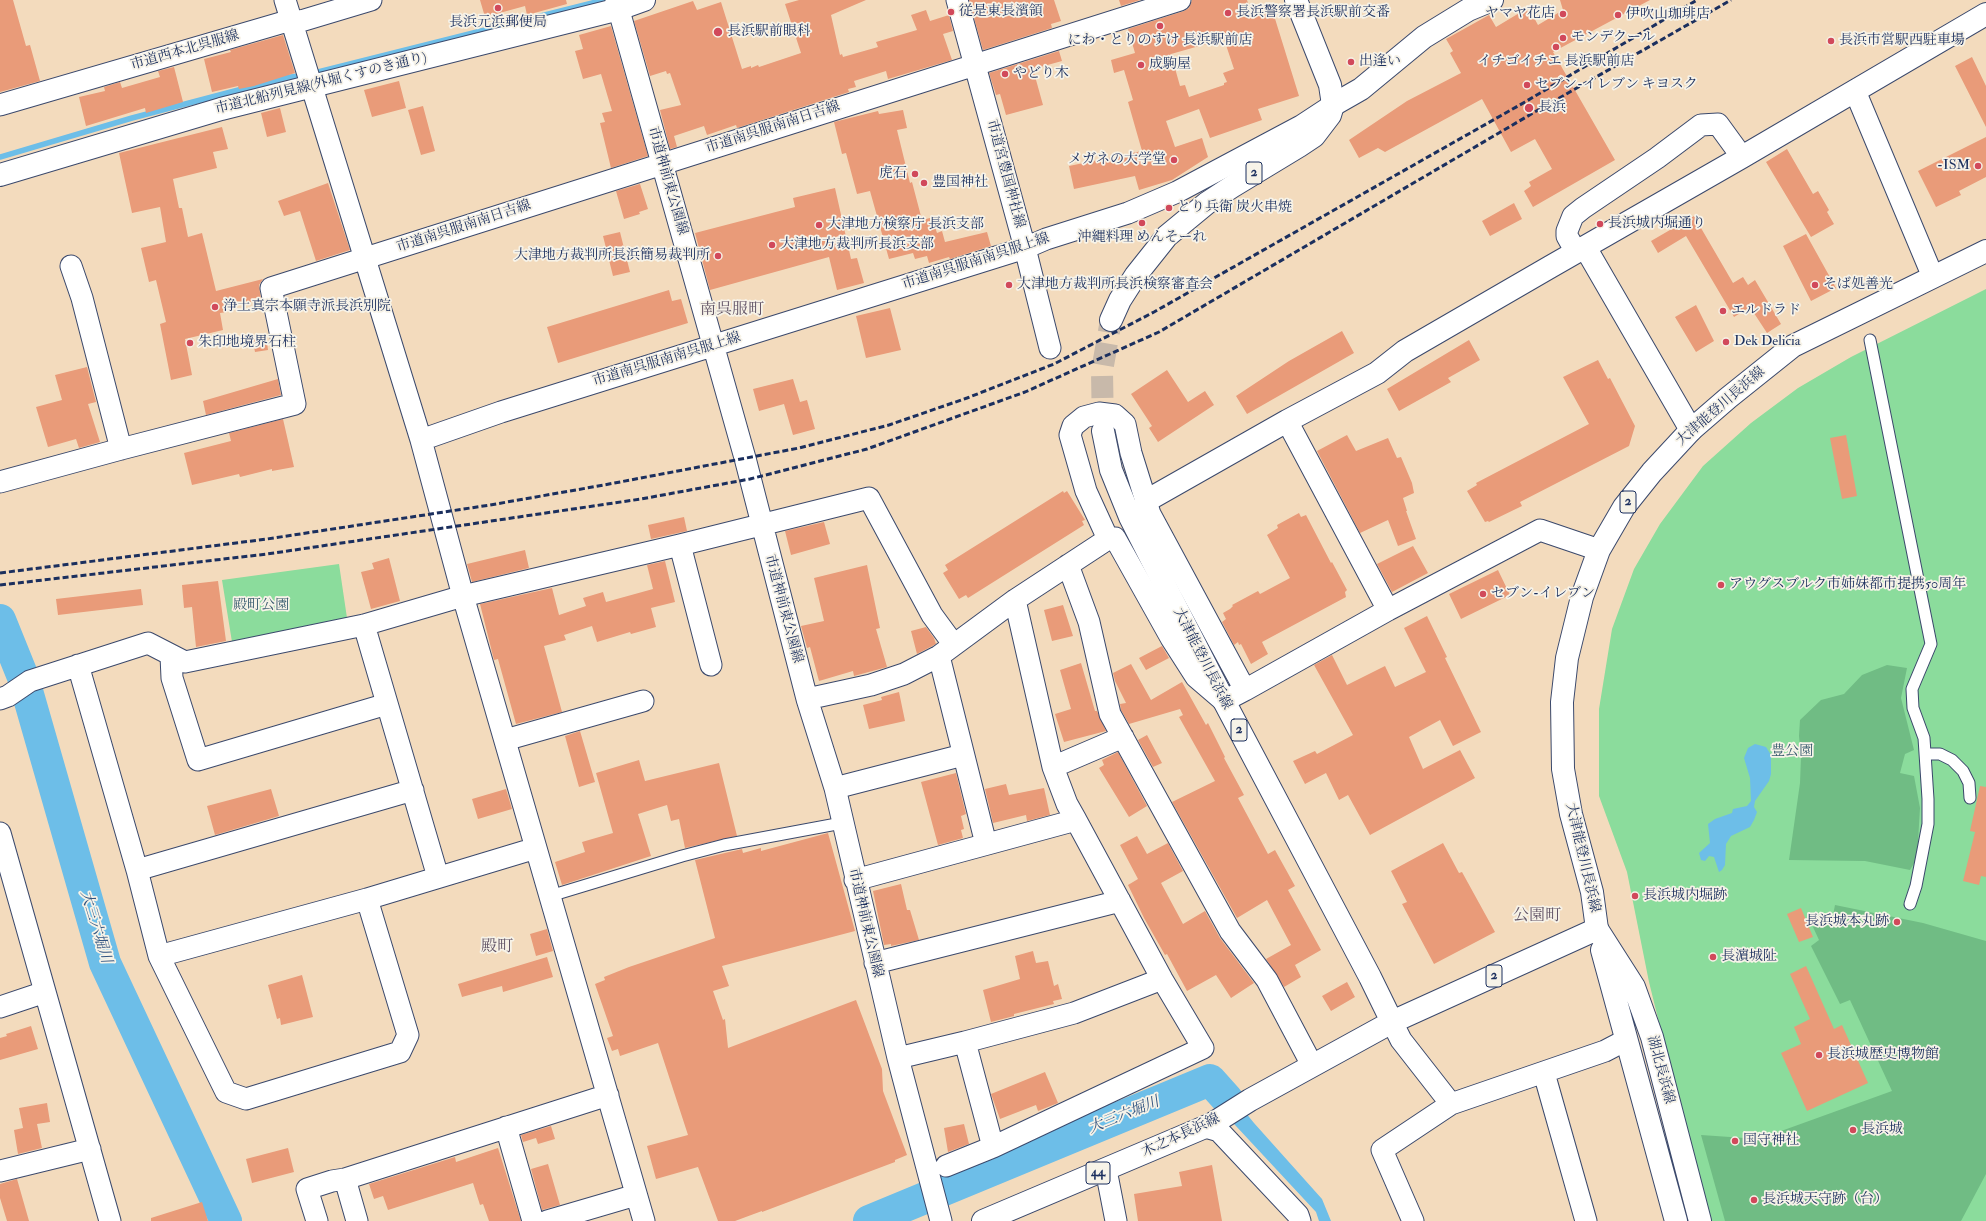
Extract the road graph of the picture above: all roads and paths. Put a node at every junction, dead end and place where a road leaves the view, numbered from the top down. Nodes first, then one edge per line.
1 (285, 0) edge
2 (371, 0) edge
3 (644, 0) edge
4 (957, 0) edge
5 (1180, 0) edge
6 (1296, 0) edge
7 (1492, 0) edge
8 (618, 4) edge
9 (1986, 14) edge
10 (291, 20) junction
11 (975, 64) junction
12 (311, 86) junction
13 (1855, 91) junction
14 (0, 105) edge
15 (1333, 105) junction
16 (1742, 157) junction
17 (662, 164) junction
18 (0, 175) edge
19 (1025, 248) junction
20 (1580, 250) junction
21 (1986, 251) edge
22 (365, 258) junction
23 (71, 266) dead end
24 (1933, 277) junction
25 (1111, 320) tunnel mouth
26 (1870, 340) dead end
27 (714, 346) junction
28 (1050, 348) dead end
29 (1287, 421) junction
30 (1103, 430) tunnel mouth
31 (1691, 430) junction
32 (421, 440) junction
33 (121, 449) junction
34 (0, 482) edge
35 (1146, 501) junction
36 (761, 525) junction
37 (1108, 539) junction
38 (680, 546) junction
39 (1599, 550) junction
40 (1068, 565) junction
41 (463, 596) junction
42 (1015, 600) junction
43 (1388, 610) junction
44 (364, 625) junction
45 (947, 651) junction
46 (171, 656) junction
47 (78, 665) junction
48 (711, 665) dead end
49 (1245, 690) junction
50 (4, 697) edge
51 (807, 700) junction
52 (643, 701) dead end
53 (1224, 701) junction
54 (387, 704) junction
55 (1123, 738) junction
56 (505, 740) junction
57 (963, 754) junction
58 (1926, 754) junction
59 (1054, 767) junction
60 (835, 788) junction
61 (413, 790) junction
62 (1970, 798) dead end
63 (1076, 820) junction
64 (842, 823) junction
65 (0, 833) edge
66 (986, 844) junction
67 (536, 848) junction
68 (137, 870) junction
69 (438, 877) junction
70 (855, 880) junction
71 (7, 884) edge
72 (550, 896) junction
73 (367, 899) junction
74 (1120, 900) junction
75 (1910, 904) dead end
76 (1597, 929) junction
77 (159, 956) junction
78 (875, 963) junction
79 (1162, 979) junction
80 (45, 992) junction
81 (0, 1007) edge
82 (1392, 1022) junction
83 (1626, 1040) junction
84 (965, 1042) junction
85 (898, 1058) junction
86 (1312, 1065) junction
87 (1544, 1073) junction
88 (608, 1095) junction
89 (1451, 1104) junction
90 (1209, 1126) junction
91 (506, 1127) junction
92 (993, 1147) junction
93 (90, 1149) junction
94 (0, 1171) edge
95 (1101, 1171) junction
96 (938, 1173) junction
97 (344, 1179) junction
98 (636, 1195) junction
99 (940, 1213) edge
100 (110, 1221) edge
101 (317, 1221) edge
102 (357, 1221) edge
103 (533, 1221) edge
104 (547, 1221) edge
105 (644, 1221) edge
106 (983, 1221) edge
107 (1116, 1221) edge
108 (1300, 1221) edge
109 (1413, 1221) edge
110 (1586, 1221) edge
111 (1676, 1221) edge
112 (1700, 1221) edge

1 - 10 street
2 - 10 street, 市道西本北呉服線
3 - 8 main road, 市道北船列見線(外堀くすのき通り)
4 - 11 street, 市道宮豊国神社線
5 - 11 street, 市道南呉服南南日吉線
6 - 15 main road
7 - 15 main road, 市道南呉服南南呉服上線
8 - 12 main road, 市道北船列見線(外堀くすのき通り)
8 - 17 street, 市道神前東公園線
9 - 13 main road
10 - 12 street
10 - 14 street, 市道西本北呉服線
11 - 17 street, 市道南呉服南南日吉線
11 - 19 street, 市道宮豊国神社線
12 - 18 main road, 市道北船列見線(外堀くすのき通り)
12 - 22 street
13 - 16 main road
13 - 24 street
15 - 19 street, 市道南呉服南南呉服上線
15 - 25 main road, 2
16 - 20 main road
16 - 20 street
17 - 22 street, 市道南呉服南南日吉線
17 - 27 street, 市道神前東公園線
19 - 27 street, 市道南呉服南南呉服上線
19 - 28 street, 市道宮豊国神社線
20 - 29 main road
20 - 31 main road
21 - 24 main road, 大津能登川長浜線 / 2
22 - 32 street
22 - 33 street, 市道南呉服南南日吉線
23 - 33 street
24 - 31 main road, 大津能登川長浜線 / 2
26 - 58 lane
27 - 32 street, 市道南呉服南南呉服上線
27 - 36 street, 市道神前東公園線
29 - 35 main road
29 - 43 street
30 - 53 main road, 大津能登川長浜線 / 2
31 - 39 main road, 大津能登川長浜線 / 2
32 - 41 street
33 - 34 street
35 - 37 street
35 - 49 street
36 - 38 street
36 - 45 street
36 - 51 street, 市道神前東公園線
37 - 40 street
37 - 53 street
38 - 41 street
38 - 48 street
39 - 43 street
39 - 76 main road, 大津能登川長浜線 / 2
40 - 42 street
40 - 55 street
41 - 44 street
41 - 56 street
42 - 45 street
42 - 59 street
43 - 49 street
44 - 46 street
44 - 54 street
45 - 51 street
45 - 57 street
46 - 47 street
46 - 54 street
47 - 50 street
47 - 68 street
49 - 53 street
51 - 60 street, 市道神前東公園線
52 - 56 street
53 - 82 main road, 大津能登川長浜線 / 2
54 - 61 street
55 - 59 street
55 - 86 street
56 - 67 street
57 - 60 street
57 - 66 street
58 - 62 lane
58 - 75 lane
59 - 63 street
60 - 64 street, 市道神前東公園線
61 - 68 street
61 - 69 street
63 - 66 street
63 - 74 street
64 - 70 street, 市道神前東公園線
64 - 72 lane
65 - 71 street
66 - 70 street
67 - 69 street
67 - 72 street
68 - 77 street
69 - 73 street
70 - 78 street, 市道神前東公園線
71 - 80 street
72 - 88 street
73 - 77 street
73 - 77 street
74 - 78 street
74 - 79 street
76 - 82 main road, 大津能登川長浜線 / 2
76 - 83 main road, 湖北長浜線
76 - 112 main road, 湖北長浜線
78 - 85 street, 市道神前東公園線
79 - 84 street
79 - 92 street
80 - 81 street
80 - 93 street
82 - 86 main road, 木之本長浜線 / 44
82 - 89 street
83 - 87 street
83 - 111 main road, 湖北長浜線
84 - 85 street
84 - 92 street
85 - 96 street, 市道神前東公園線
86 - 90 main road, 木之本長浜線 / 44
87 - 89 street
87 - 110 street
88 - 91 street
88 - 98 street
89 - 109 street
90 - 95 main road, 木之本長浜線 / 44
90 - 108 street
91 - 97 street
91 - 103 street
92 - 96 street
93 - 94 street
93 - 100 street
95 - 106 main road, 木之本長浜線 / 44
95 - 107 street
96 - 99 street, 市道神前東公園線
97 - 101 street
97 - 102 street
98 - 104 street
98 - 105 street

